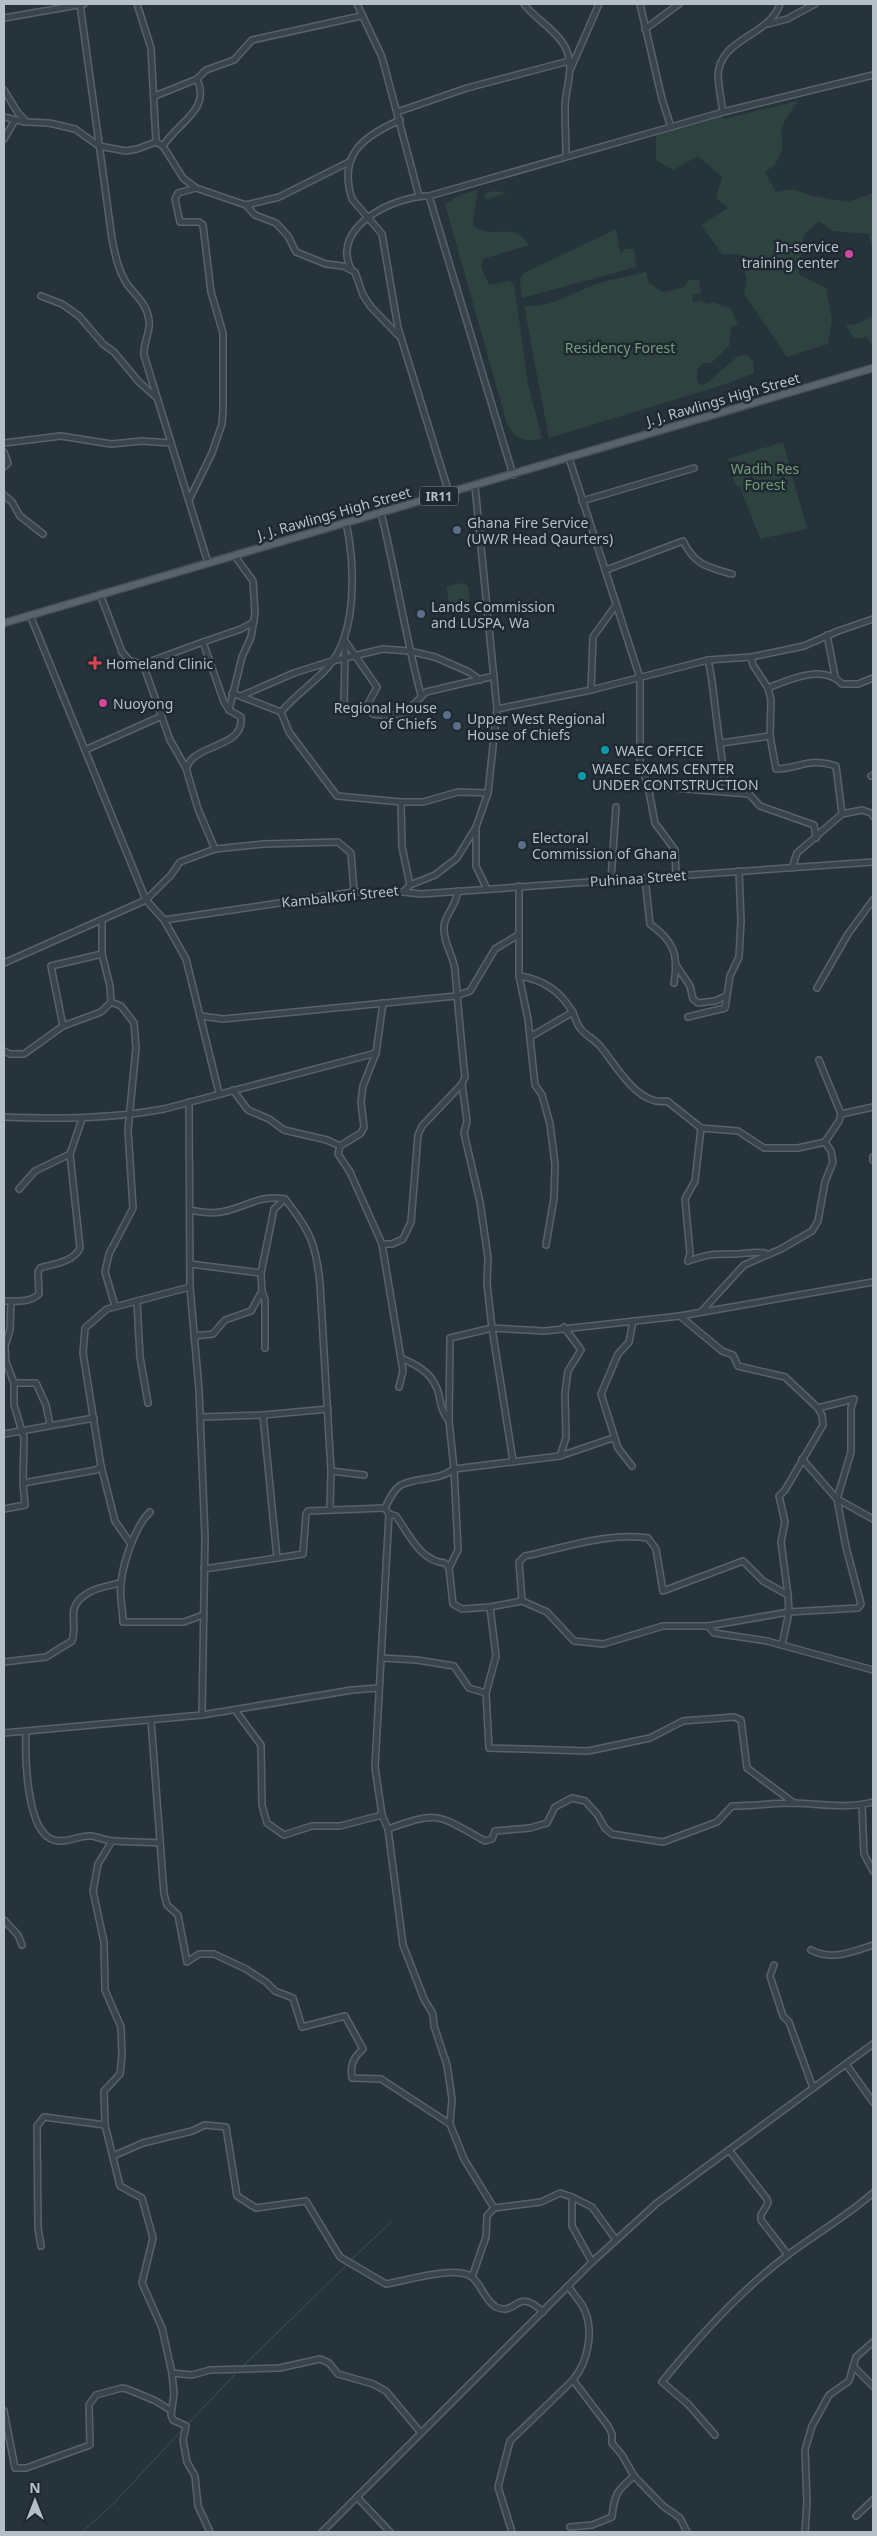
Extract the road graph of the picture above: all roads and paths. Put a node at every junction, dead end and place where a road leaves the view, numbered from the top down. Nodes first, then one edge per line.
1 (81, 4) edge
2 (136, 4) edge
3 (357, 4) edge
4 (524, 4) edge
5 (599, 4) edge
6 (640, 4) edge
7 (679, 4) edge
8 (780, 4) edge
9 (815, 4) edge
10 (808, 5) edge
11 (362, 16) junction
12 (4, 18) edge
13 (767, 24) junction
14 (645, 29) junction
15 (569, 61) junction
16 (873, 75) edge
17 (570, 78) junction
18 (197, 79) junction
19 (4, 90) edge
20 (155, 96) junction
21 (398, 112) junction
22 (723, 112) junction
23 (4, 117) edge
24 (15, 120) junction
25 (400, 120) junction
26 (27, 122) junction
27 (671, 126) junction
28 (4, 139) edge
29 (156, 142) junction
30 (99, 146) junction
31 (163, 146) junction
32 (566, 156) junction
33 (349, 162) junction
34 (196, 188) junction
35 (419, 196) junction
36 (428, 196) junction
37 (246, 205) junction
38 (368, 218) junction
39 (351, 269) junction
40 (41, 296) dead end
41 (400, 337) junction
42 (873, 368) edge
43 (158, 398) junction
44 (4, 443) edge
45 (171, 443) junction
46 (4, 452) edge
47 (569, 458) junction
48 (4, 467) edge
49 (694, 468) dead end
50 (513, 475) junction
51 (475, 486) junction
52 (449, 493) junction
53 (4, 495) edge
54 (189, 500) junction
55 (582, 501) junction
56 (381, 512) junction
57 (346, 522) junction
58 (43, 534) dead end
59 (234, 555) junction
60 (208, 563) junction
61 (606, 570) junction
62 (732, 574) dead end
63 (100, 594) junction
64 (616, 605) junction
65 (30, 615) junction
66 (873, 619) edge
67 (254, 622) junction
68 (4, 623) edge
69 (827, 636) junction
70 (345, 641) junction
71 (203, 642) junction
72 (409, 651) junction
73 (355, 657) junction
74 (751, 657) junction
75 (344, 659) junction
76 (708, 660) junction
77 (332, 661) junction
78 (142, 664) junction
79 (494, 676) junction
80 (836, 676) junction
81 (640, 678) junction
82 (873, 678) edge
83 (480, 680) junction
84 (864, 681) junction
85 (873, 684) edge
86 (768, 688) junction
87 (591, 690) junction
88 (232, 693) junction
89 (421, 695) junction
90 (241, 696) junction
91 (497, 709) junction
92 (229, 710) junction
93 (344, 711) dead end
94 (281, 712) junction
95 (162, 716) junction
96 (770, 736) junction
97 (721, 743) junction
98 (84, 750) junction
99 (186, 768) junction
100 (648, 786) junction
101 (726, 791) junction
102 (488, 793) junction
103 (401, 802) junction
104 (616, 807) dead end
105 (842, 814) junction
106 (873, 816) edge
107 (476, 827) junction
108 (816, 838) junction
109 (215, 849) junction
110 (873, 862) edge
111 (792, 868) junction
112 (739, 871) junction
113 (676, 876) junction
114 (645, 878) junction
115 (611, 880) junction
116 (410, 885) junction
117 (519, 886) junction
118 (486, 889) junction
119 (458, 891) junction
120 (354, 892) junction
121 (402, 892) junction
122 (146, 900) junction
123 (873, 900) edge
124 (102, 920) junction
125 (164, 920) junction
126 (518, 935) junction
127 (102, 954) junction
128 (4, 963) edge
129 (675, 965) junction
130 (520, 976) junction
131 (674, 984) dead end
132 (817, 988) dead end
133 (456, 996) junction
134 (726, 996) junction
135 (111, 1002) junction
136 (383, 1003) junction
137 (573, 1012) junction
138 (201, 1016) junction
139 (688, 1017) dead end
140 (63, 1026) junction
141 (530, 1037) junction
142 (4, 1051) edge
143 (376, 1054) junction
144 (819, 1060) dead end
145 (462, 1084) junction
146 (233, 1090) junction
147 (219, 1093) junction
148 (189, 1102) junction
149 (873, 1107) edge
150 (841, 1114) junction
151 (129, 1115) junction
152 (4, 1117) edge
153 (82, 1118) junction
154 (701, 1128) junction
155 (825, 1142) junction
156 (340, 1146) junction
157 (70, 1154) junction
158 (19, 1189) dead end
159 (286, 1199) junction
160 (190, 1210) junction
161 (382, 1244) junction
162 (546, 1244) dead end
163 (767, 1254) junction
164 (190, 1264) junction
165 (261, 1273) junction
166 (873, 1282) edge
167 (190, 1287) junction
168 (262, 1291) junction
169 (4, 1301) edge
170 (11, 1301) junction
171 (137, 1301) junction
172 (116, 1306) junction
173 (700, 1312) junction
174 (680, 1316) junction
175 (633, 1321) junction
176 (564, 1327) junction
177 (492, 1328) junction
178 (194, 1336) junction
179 (265, 1348) dead end
180 (401, 1358) junction
181 (14, 1384) junction
182 (399, 1387) dead end
183 (148, 1403) dead end
184 (818, 1408) junction
185 (328, 1409) junction
186 (264, 1415) junction
187 (201, 1417) junction
188 (94, 1418) junction
189 (448, 1421) junction
190 (50, 1425) junction
191 (22, 1430) junction
192 (4, 1434) edge
193 (613, 1438) junction
194 (560, 1456) junction
195 (802, 1459) junction
196 (513, 1461) junction
197 (101, 1466) junction
198 (632, 1466) dead end
199 (454, 1469) junction
200 (331, 1471) junction
201 (364, 1475) dead end
202 (23, 1483) junction
203 (837, 1499) junction
204 (4, 1508) edge
205 (385, 1508) junction
206 (330, 1509) junction
207 (150, 1512) dead end
208 (389, 1514) junction
209 (873, 1519) edge
210 (131, 1544) junction
211 (277, 1558) junction
212 (204, 1568) junction
213 (448, 1568) junction
214 (120, 1583) junction
215 (788, 1595) junction
216 (522, 1600) junction
217 (490, 1607) junction
218 (789, 1612) junction
219 (203, 1615) junction
220 (708, 1626) junction
221 (782, 1644) junction
222 (381, 1658) junction
223 (4, 1662) edge
224 (873, 1670) edge
225 (379, 1688) junction
226 (486, 1693) junction
227 (235, 1710) junction
228 (202, 1715) junction
229 (152, 1720) junction
230 (26, 1731) junction
231 (4, 1733) edge
232 (873, 1802) edge
233 (794, 1803) junction
234 (862, 1805) junction
235 (382, 1815) junction
236 (388, 1829) junction
237 (112, 1841) junction
238 (160, 1843) junction
239 (873, 1871) edge
240 (4, 1920) edge
241 (22, 1945) dead end
242 (873, 1945) edge
243 (811, 1950) dead end
244 (774, 1965) dead end
245 (873, 2044) edge
246 (846, 2064) junction
247 (813, 2088) junction
248 (873, 2102) edge
249 (450, 2124) junction
250 (105, 2125) junction
251 (729, 2150) junction
252 (113, 2156) junction
253 (873, 2193) edge
254 (572, 2196) junction
255 (494, 2208) junction
256 (616, 2240) junction
257 (41, 2246) dead end
258 (788, 2254) junction
259 (592, 2262) junction
260 (472, 2277) junction
261 (568, 2286) junction
262 (544, 2312) junction
263 (873, 2342) edge
264 (853, 2366) junction
265 (172, 2373) junction
266 (573, 2380) junction
267 (873, 2386) edge
268 (170, 2410) junction
269 (4, 2411) edge
270 (420, 2433) junction
271 (715, 2435) dead end
272 (634, 2476) junction
273 (357, 2497) junction
274 (873, 2500) edge
275 (856, 2516) dead end
276 (570, 2527) dead end
277 (210, 2532) edge
278 (322, 2532) edge
279 (390, 2532) edge
280 (512, 2532) edge
281 (687, 2532) edge
282 (805, 2532) edge

1 - 12 street
1 - 30 street
2 - 20 street
3 - 11 street
4 - 15 street
5 - 17 street
6 - 14 street
7 - 14 street
8 - 13 street
9 - 10 street
10 - 13 street
11 - 18 street
11 - 21 street
13 - 22 street
14 - 27 street
15 - 17 street
15 - 21 street
16 - 22 street
17 - 32 street
18 - 20 street
18 - 31 street
19 - 26 street
20 - 29 street
21 - 25 street
22 - 27 street
23 - 24 street
24 - 26 street
24 - 28 street
25 - 33 street
25 - 35 street
26 - 30 street
27 - 32 street
29 - 30 street
29 - 31 street
30 - 43 street
31 - 34 street
32 - 36 street
33 - 37 street
33 - 38 street
34 - 37 street
34 - 54 street
35 - 36 street
35 - 38 street
36 - 50 street
37 - 39 street
38 - 39 street
38 - 41 street
39 - 41 street
40 - 43 street
41 - 52 street
42 - 47 main road, J. J. Rawlings High Street / IR11
43 - 45 street
44 - 45 street
45 - 54 street
46 - 48 street
47 - 50 main road, J. J. Rawlings High Street / IR11
47 - 55 street
49 - 55 street
50 - 51 main road, J. J. Rawlings High Street / IR11
51 - 52 main road, J. J. Rawlings High Street / IR11
51 - 79 street, Kambalkori Street
52 - 56 main road, J. J. Rawlings High Street / IR11
53 - 58 street
54 - 60 street
55 - 61 street
56 - 57 main road, J. J. Rawlings High Street / IR11
56 - 72 street
57 - 59 main road, J. J. Rawlings High Street / IR11
57 - 70 street
59 - 60 main road, J. J. Rawlings High Street / IR11
59 - 67 street
60 - 63 main road, J. J. Rawlings High Street / IR11
61 - 62 street
61 - 64 street
63 - 65 main road, J. J. Rawlings High Street / IR11
63 - 78 street
64 - 81 street
64 - 87 street
65 - 68 main road, J. J. Rawlings High Street / IR11
65 - 98 street
66 - 69 street
67 - 71 street
67 - 88 street
69 - 74 street
69 - 80 street
70 - 73 street
70 - 75 street
70 - 77 street
71 - 78 street
71 - 92 street
72 - 73 street
72 - 83 street
72 - 89 street
73 - 75 street
73 - 89 street
74 - 76 street
74 - 86 street
75 - 77 street
75 - 93 street
76 - 81 street
76 - 97 street
77 - 90 street
77 - 94 street
78 - 95 street
79 - 83 street
79 - 91 street, Kambalkori Street
80 - 84 street
80 - 86 street
81 - 87 street
81 - 100 street
82 - 84 street
83 - 89 street
84 - 85 street
86 - 96 street
87 - 91 street
88 - 90 street
88 - 92 street
90 - 94 street
91 - 102 street, Kambalkori Street
92 - 99 street
94 - 103 street
95 - 98 street
95 - 99 street
96 - 97 street
96 - 105 street
97 - 101 street
98 - 122 street
99 - 109 street
100 - 101 street
100 - 113 street
101 - 108 street
102 - 103 street
102 - 107 street, Kambalkori Street
103 - 116 street
104 - 115 street
105 - 106 street
105 - 108 street
107 - 116 street, Kambalkori Street
107 - 118 street
108 - 111 street
109 - 120 street
109 - 122 street
110 - 111 street, Puhinaa Street
111 - 112 street, Puhinaa Street
112 - 113 street, Puhinaa Street
112 - 134 street
113 - 114 street, Puhinaa Street
114 - 115 street, Puhinaa Street
114 - 129 street
115 - 117 street, Puhinaa Street
116 - 121 street, Kambalkori Street
117 - 118 street, Puhinaa Street
117 - 126 street
118 - 119 street, Puhinaa Street
119 - 121 street, Puhinaa Street
119 - 133 street
120 - 121 street, Kambalkori Street
120 - 125 street, Kambalkori Street
122 - 124 street
122 - 125 street
123 - 132 street
124 - 127 street
124 - 128 street
125 - 138 street
126 - 130 street
126 - 133 street
127 - 135 street
127 - 140 street
129 - 131 street
129 - 134 street
130 - 137 street
130 - 141 street
133 - 136 street
133 - 145 street
134 - 139 street
135 - 140 street
135 - 151 street
136 - 138 street
136 - 143 street
137 - 141 street
137 - 154 street
138 - 147 street
140 - 142 street
141 - 162 street
143 - 146 street
143 - 156 street
144 - 150 street
145 - 161 street
145 - 177 street
146 - 147 street
146 - 156 street
147 - 148 street
148 - 151 street
148 - 160 street
149 - 150 street
150 - 155 street
151 - 153 street
151 - 172 street
152 - 153 street
153 - 157 street
154 - 155 street
154 - 163 street
155 - 163 street
156 - 161 street
157 - 158 street
157 - 170 street
159 - 160 street
159 - 165 street
159 - 185 street
160 - 164 street
161 - 180 street
163 - 173 street
164 - 165 street
164 - 167 street
165 - 168 street
166 - 173 street
167 - 171 street
167 - 178 street
168 - 178 street
168 - 179 street
169 - 170 street
170 - 181 street
171 - 172 street
171 - 183 street
172 - 188 street
173 - 174 street
174 - 175 street
174 - 184 street
175 - 176 street
175 - 193 street
176 - 177 street
176 - 194 street
177 - 189 street
177 - 196 street
178 - 187 street
180 - 182 street
180 - 189 street
181 - 190 street
181 - 191 street
184 - 195 street
184 - 203 street
185 - 186 street
185 - 200 street
186 - 187 street
186 - 211 street
187 - 212 street
188 - 190 street
188 - 197 street
189 - 199 street
190 - 191 street
191 - 192 street
191 - 202 street
193 - 194 street
193 - 198 street
194 - 196 street
195 - 203 street
195 - 215 street
196 - 199 street
197 - 202 street
197 - 210 street
199 - 205 street
199 - 213 street
200 - 201 street
200 - 206 street
202 - 204 street
203 - 209 street
203 - 218 street
205 - 206 street
205 - 208 street
206 - 211 street
207 - 210 street
208 - 213 street
208 - 222 street
210 - 214 street
211 - 212 street
212 - 219 street
213 - 217 street
214 - 219 street
214 - 223 street
215 - 216 street
215 - 218 street
216 - 217 street
216 - 220 street
217 - 226 street
218 - 220 street
218 - 221 street
219 - 228 street
220 - 221 street
221 - 224 street
222 - 225 street
222 - 226 street
225 - 227 street
225 - 235 street
226 - 233 street
227 - 228 street
227 - 235 street
228 - 229 street
229 - 230 street
229 - 238 street
230 - 231 street
230 - 237 street
232 - 234 street
233 - 234 street
233 - 236 street
234 - 239 street
235 - 236 street
236 - 249 street
237 - 238 street
237 - 250 street
238 - 249 street
240 - 241 street
242 - 243 street
244 - 247 street
245 - 246 street
246 - 247 street
246 - 248 street
247 - 251 street
249 - 255 street
250 - 252 street
250 - 257 street
251 - 256 street
251 - 258 street
252 - 260 street
252 - 265 street
253 - 258 street
254 - 255 street
254 - 256 street
254 - 259 street
255 - 260 street
256 - 259 street
258 - 271 street
259 - 261 street
260 - 262 street
261 - 262 street
261 - 266 street
262 - 270 street
263 - 264 street
264 - 267 street
264 - 282 street
265 - 268 street
265 - 270 street
266 - 272 street
266 - 280 street
268 - 269 street
268 - 277 street
270 - 273 street
272 - 276 street
272 - 281 street
273 - 278 street
273 - 279 street
274 - 275 street

